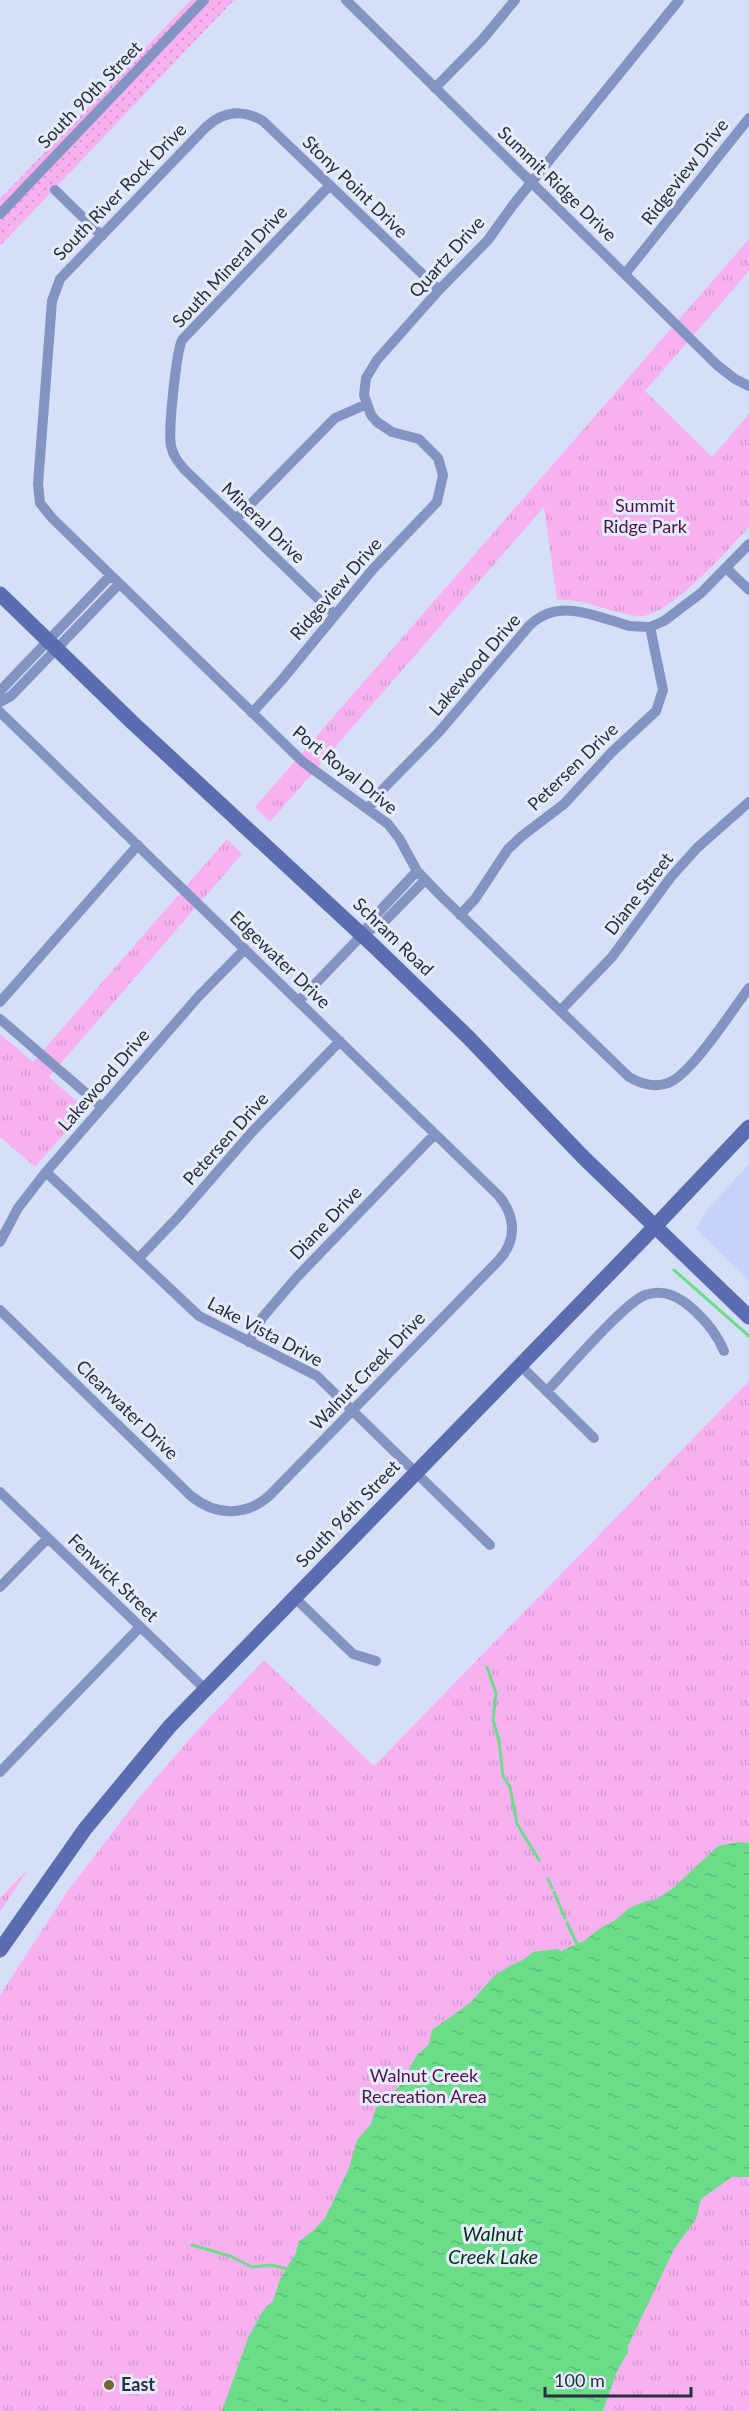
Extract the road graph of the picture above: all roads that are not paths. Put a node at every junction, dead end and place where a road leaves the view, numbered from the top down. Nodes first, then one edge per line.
1 (204, 0) edge
2 (346, 0) edge
3 (515, 0) edge
4 (676, 1) edge
5 (435, 88) junction
6 (246, 113) joint
7 (749, 118) edge
8 (532, 183) junction
9 (330, 185) junction
10 (55, 190) dead end
11 (0, 214) edge
12 (102, 236) junction
13 (625, 274) junction
14 (439, 290) junction
15 (749, 386) edge
16 (367, 404) junction
17 (173, 453) joint
18 (40, 502) joint
19 (236, 519) junction
20 (749, 543) edge
21 (726, 568) junction
22 (110, 576) junction
23 (119, 584) junction
24 (749, 590) edge
25 (0, 594) edge
26 (334, 614) junction
27 (650, 627) junction
28 (52, 644) junction
29 (0, 691) edge
30 (0, 702) edge
31 (0, 712) edge
32 (252, 713) junction
33 (749, 802) edge
34 (368, 809) junction
35 (138, 845) junction
36 (417, 871) junction
37 (425, 880) junction
38 (460, 915) junction
39 (362, 935) junction
40 (245, 949) junction
41 (749, 988) edge
42 (299, 1001) junction
43 (0, 1002) edge
44 (560, 1011) junction
45 (0, 1019) edge
46 (340, 1041) junction
47 (102, 1107) junction
48 (749, 1126) edge
49 (435, 1134) junction
50 (46, 1172) junction
51 (654, 1227) junction
52 (0, 1242) edge
53 (510, 1244) joint
54 (138, 1259) junction
55 (0, 1310) edge
56 (749, 1317) edge
57 (249, 1342) junction
58 (724, 1351) dead end
59 (520, 1365) junction
60 (547, 1391) junction
61 (353, 1411) junction
62 (594, 1438) dead end
63 (415, 1472) junction
64 (0, 1492) edge
65 (241, 1511) joint
66 (48, 1538) junction
67 (490, 1545) dead end
68 (0, 1587) edge
69 (294, 1597) junction
70 (140, 1627) junction
71 (376, 1661) dead end
72 (204, 1688) junction
73 (0, 1772) edge
74 (0, 1950) edge

1 - 11 street, South 90th Street
2 - 5 street, Summit Ridge Drive
3 - 5 street
4 - 8 street, Quartz Drive
5 - 8 street, Summit Ridge Drive
6 - 9 street, Stony Point Drive
6 - 12 street, South River Rock Drive
7 - 13 street, Ridgeview Drive
8 - 13 street, Summit Ridge Drive
8 - 14 street, Quartz Drive
9 - 14 street, Stony Point Drive
9 - 17 street, South Mineral Drive
10 - 12 street
12 - 18 street, South River Rock Drive
13 - 15 street, Summit Ridge Drive
14 - 16 street, Quartz Drive
16 - 19 street
16 - 26 street, Ridgeview Drive
17 - 19 street, Mineral Drive
18 - 22 street, Port Royal Drive
19 - 26 street, Mineral Drive
20 - 21 street
21 - 24 street
21 - 27 street
22 - 23 street, Port Royal Drive
22 - 28 street
23 - 28 street
23 - 32 street, Port Royal Drive
25 - 28 main road, Schram Road
26 - 32 street, Ridgeview Drive
27 - 34 street, Lakewood Drive
27 - 38 street, Petersen Drive
28 - 29 street
28 - 30 street
28 - 39 main road, Schram Road
31 - 35 street, Edgewater Drive
32 - 34 street, Port Royal Drive
33 - 44 street, Diane Street
34 - 36 street, Port Royal Drive
35 - 40 street, Edgewater Drive
35 - 43 street
36 - 37 street, Port Royal Drive
36 - 39 street
37 - 38 street, Port Royal Drive
37 - 39 street
38 - 44 street, Port Royal Drive
39 - 42 street
39 - 51 main road, Schram Road
40 - 42 street, Edgewater Drive
40 - 47 street, Lakewood Drive
41 - 44 street, Port Royal Drive
42 - 46 street, Edgewater Drive
45 - 47 street
46 - 49 street, Edgewater Drive
46 - 54 street, Petersen Drive
47 - 50 street, Lakewood Drive
48 - 51 main road, South 96th Street
49 - 53 street, Edgewater Drive
49 - 57 street, Diane Drive
50 - 52 street, Lakewood Drive
50 - 54 street, Lake Vista Drive
51 - 56 main road, Schram Road
51 - 59 main road, South 96th Street
53 - 61 street, Walnut Creek Drive
54 - 57 street, Lake Vista Drive
55 - 65 street, Clearwater Drive
57 - 61 street, Lake Vista Drive
58 - 60 street
59 - 60 street
59 - 63 main road, South 96th Street
60 - 62 street
61 - 63 street, Lake Vista Drive
61 - 65 street, Walnut Creek Drive
63 - 67 street, Lake Vista Drive
63 - 69 main road, South 96th Street
64 - 66 street, Fenwick Street
66 - 68 street
66 - 70 street, Fenwick Street
69 - 71 street
69 - 72 main road, South 96th Street
70 - 72 street, Fenwick Street
70 - 73 street
72 - 74 main road, South 96th Street

